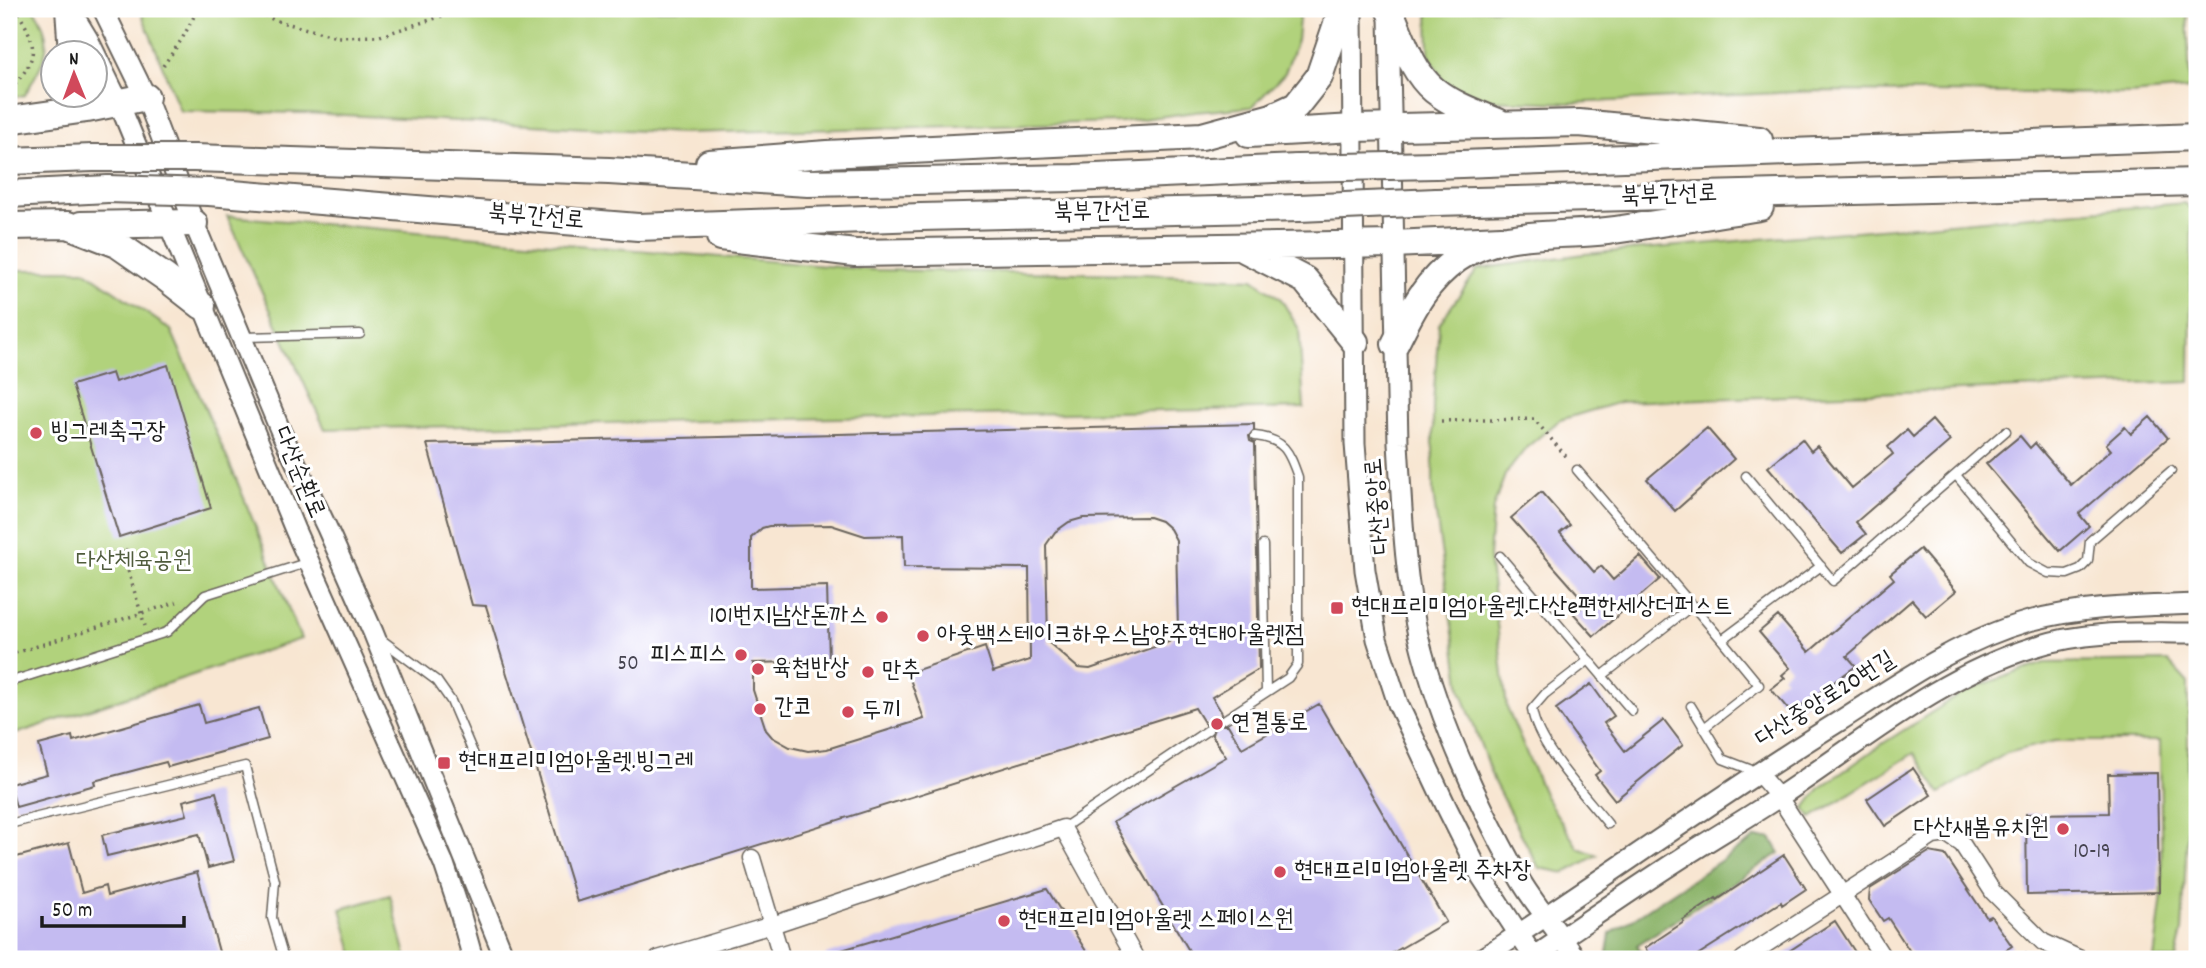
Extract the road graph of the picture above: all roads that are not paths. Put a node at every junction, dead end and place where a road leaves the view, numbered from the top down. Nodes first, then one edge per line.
1 (69, 9) edge
2 (103, 9) edge
3 (1342, 9) edge
4 (1352, 9) edge
5 (1389, 9) edge
6 (71, 38) edge
7 (146, 97) junction
8 (119, 103) junction
9 (38, 108) edge
10 (16, 119) edge
11 (1506, 125) junction
12 (1390, 127) junction
13 (1354, 128) junction
14 (1202, 136) junction
15 (2184, 137) edge
16 (1879, 150) junction
17 (9, 161) edge
18 (610, 171) junction
19 (2185, 182) edge
20 (1869, 190) junction
21 (9, 194) edge
22 (182, 223) junction
23 (68, 225) junction
24 (9, 226) edge
25 (638, 227) junction
26 (1502, 239) junction
27 (1393, 244) junction
28 (1355, 245) junction
29 (1238, 246) junction
30 (202, 306) junction
31 (360, 334) dead end
32 (242, 337) junction
33 (1355, 342) junction
34 (1395, 344) junction
35 (2006, 432) dead end
36 (1255, 436) dead end
37 (1577, 470) road end
38 (2171, 471) dead end
39 (1956, 475) junction
40 (1746, 476) dead end
41 (1263, 545) dead end
42 (1500, 556) dead end
43 (309, 562) junction
44 (1821, 566) junction
45 (2197, 604) edge
46 (1693, 605) junction
47 (373, 632) junction
48 (2197, 633) edge
49 (1722, 640) junction
50 (1589, 660) junction
51 (1602, 676) junction
52 (9, 682) edge
53 (1266, 691) junction
54 (1691, 706) dead end
55 (1632, 711) dead end
56 (1225, 719) dead end
57 (1704, 728) junction
58 (1208, 730) dead end
59 (474, 755) dead end
60 (1757, 772) junction
61 (1779, 797) junction
62 (9, 824) edge
63 (1608, 824) dead end
64 (1063, 828) junction
65 (752, 858) dead end
66 (1841, 895) junction
67 (1546, 915) junction
68 (772, 925) junction
69 (1519, 934) junction
70 (1563, 939) junction
71 (284, 959) edge
72 (473, 959) edge
73 (505, 959) edge
74 (658, 959) edge
75 (782, 959) edge
76 (1136, 959) edge
77 (1481, 959) edge
78 (1533, 959) edge
79 (1576, 959) edge
80 (1743, 959) edge
81 (1884, 959) edge
82 (2080, 959) edge

1 - 6 highway
1 - 8 street, 다산순환로
2 - 7 street, 다산순환로
3 - 14 highway
4 - 13 street, 다산중앙로
5 - 11 highway
5 - 12 street, 다산중앙로
7 - 8 highway
7 - 22 street, 다산순환로
8 - 10 highway
8 - 22 street, 다산순환로
9 - 10 highway
11 - 12 highway
11 - 16 highway
12 - 13 highway
12 - 27 street, 다산중앙로
13 - 14 highway
13 - 28 street, 다산중앙로
14 - 18 highway
15 - 16 highway, 북부간선로
16 - 18 highway, 북부간선로, bridge
17 - 18 highway, 북부간선로, bridge
19 - 20 highway, 북부간선로
20 - 25 highway, 북부간선로, bridge
20 - 26 highway
21 - 25 highway, 북부간선로, bridge
22 - 23 highway
22 - 30 street, 다산순환로
22 - 32 street, 다산순환로
23 - 24 highway
23 - 30 highway
25 - 29 highway
26 - 27 highway
26 - 34 highway
27 - 28 highway
27 - 34 street, 다산중앙로
28 - 29 highway
28 - 33 street, 다산중앙로
29 - 33 highway
30 - 43 street, 다산순환로
31 - 32 lane
32 - 47 street, 다산순환로
33 - 69 street, 다산중앙로
34 - 67 street, 다산중앙로
35 - 39 lane
36 - 53 lane
37 - 46 lane
38 - 39 lane
39 - 44 lane
40 - 44 lane
41 - 53 lane
42 - 50 lane
43 - 52 lane
43 - 72 street, 다산순환로
44 - 49 lane
45 - 60 street, 다산중앙로20번길
46 - 49 lane
46 - 51 lane
47 - 59 lane
47 - 73 street, 다산순환로
48 - 61 street, 다산중앙로20번길
49 - 57 lane
50 - 51 lane
50 - 63 lane
51 - 55 lane
53 - 56 lane
54 - 57 lane
57 - 60 lane
58 - 64 lane
60 - 61 street
60 - 67 street, 다산중앙로20번길
61 - 66 street
61 - 70 street, 다산중앙로20번길
62 - 71 lane
64 - 68 street
64 - 76 street
65 - 68 street
66 - 80 street
66 - 81 street
66 - 82 street
67 - 69 street, 다산중앙로20번길
67 - 70 street, 다산중앙로
68 - 74 street
68 - 75 street
69 - 77 street, 다산중앙로20번길
69 - 78 street, 다산중앙로
70 - 78 street, 다산중앙로20번길
70 - 79 street, 다산중앙로

